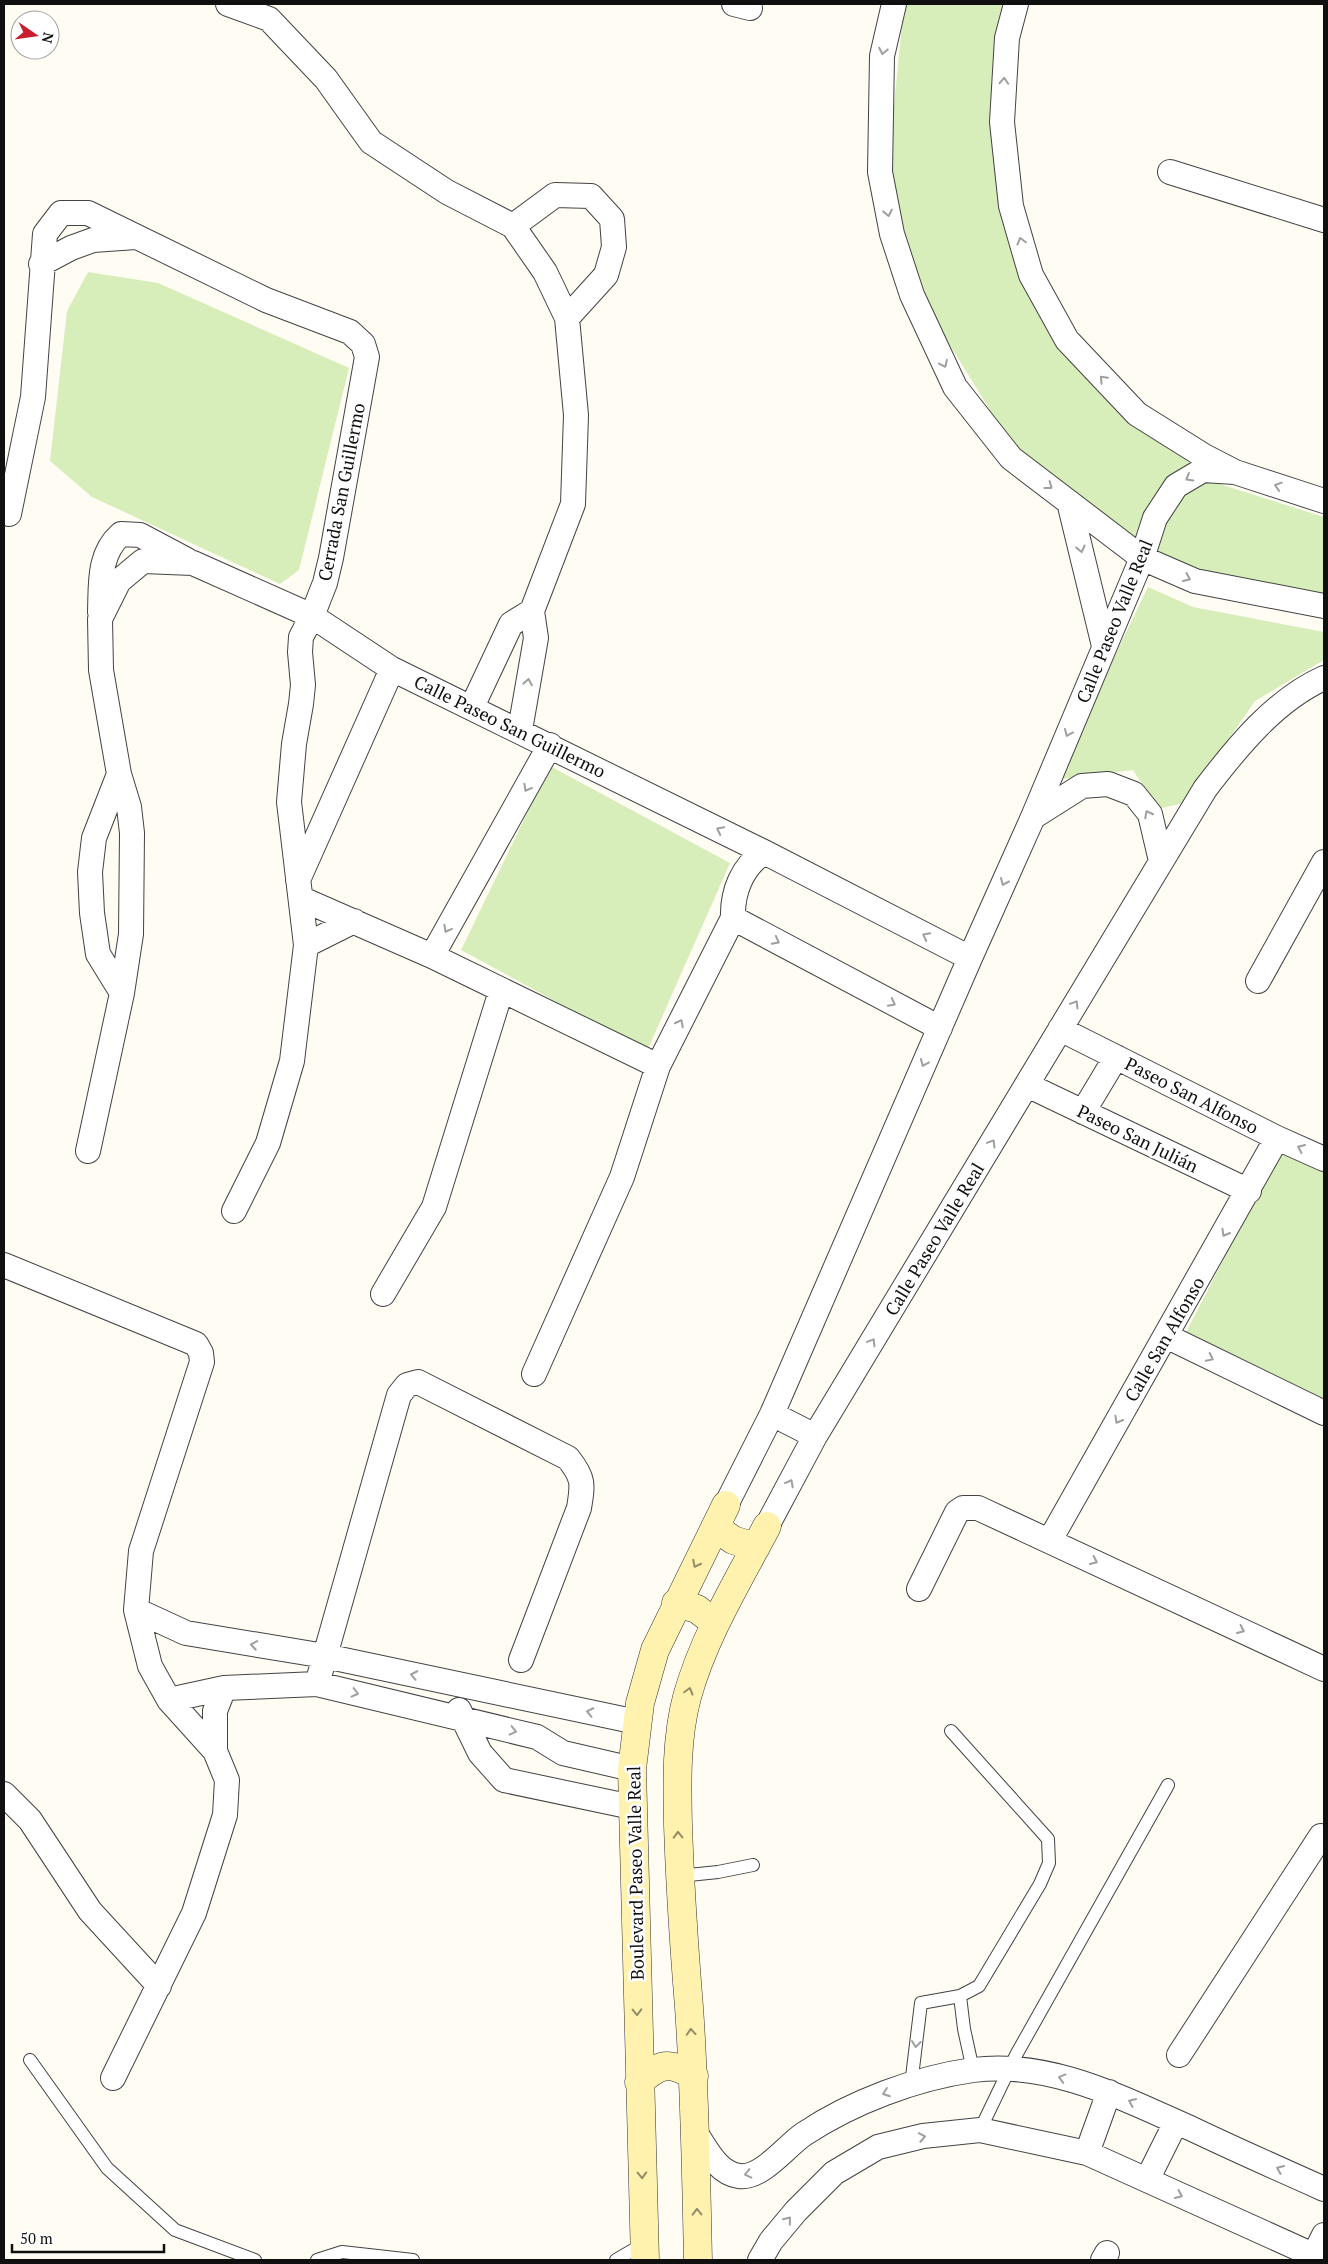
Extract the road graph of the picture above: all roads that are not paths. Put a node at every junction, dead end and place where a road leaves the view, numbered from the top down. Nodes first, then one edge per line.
1 (228, 4) edge
2 (894, 4) edge
3 (1016, 4) edge
4 (1170, 172) dead end
5 (1324, 220) edge
6 (513, 226) junction
7 (138, 237) junction
8 (41, 264) junction
9 (567, 318) junction
10 (1235, 472) junction
11 (1324, 501) edge
12 (1069, 502) junction
13 (9, 514) dead end
14 (1142, 558) junction
15 (193, 563) junction
16 (1324, 606) edge
17 (532, 611) junction
18 (312, 616) junction
19 (100, 620) junction
20 (1104, 646) junction
21 (392, 669) junction
22 (1324, 678) edge
23 (472, 707) junction
24 (520, 730) junction
25 (550, 745) junction
26 (119, 774) junction
27 (1033, 817) junction
28 (764, 852) junction
29 (1161, 861) junction
30 (1324, 862) edge
31 (300, 889) junction
32 (733, 918) junction
33 (354, 921) junction
34 (306, 945) junction
35 (432, 956) junction
36 (970, 958) junction
37 (1258, 982) dead end
38 (501, 991) junction
39 (122, 993) junction
40 (940, 1028) junction
41 (1060, 1029) junction
42 (1116, 1057) junction
43 (658, 1066) junction
44 (1027, 1085) junction
45 (1083, 1112) junction
46 (1277, 1138) junction
47 (88, 1151) dead end
48 (1324, 1158) edge
49 (1249, 1191) junction
50 (234, 1211) dead end
51 (4, 1265) edge
52 (383, 1294) dead end
53 (1166, 1336) junction
54 (534, 1374) dead end
55 (1324, 1413) edge
56 (772, 1414) junction
57 (815, 1436) junction
58 (720, 1516) junction
59 (762, 1536) junction
60 (1050, 1540) junction
61 (919, 1588) dead end
62 (676, 1603) junction
63 (136, 1610) junction
64 (715, 1623) junction
65 (186, 1633) junction
66 (325, 1656) junction
67 (521, 1660) dead end
68 (150, 1666) junction
69 (1324, 1669) edge
70 (450, 1683) junction
71 (317, 1684) junction
72 (224, 1688) junction
73 (169, 1700) junction
74 (462, 1719) junction
75 (638, 1722) junction
76 (951, 1731) dead end
77 (215, 1751) junction
78 (632, 1769) junction
79 (1168, 1785) dead end
80 (4, 1794) edge
81 (632, 1807) junction
82 (1324, 1838) edge
83 (753, 1865) dead end
84 (679, 1876) junction
85 (159, 1986) junction
86 (960, 1996) junction
87 (1178, 2055) dead end
88 (30, 2060) dead end
89 (1009, 2069) junction
90 (973, 2070) junction
91 (694, 2076) junction
92 (113, 2078) dead end
93 (639, 2082) junction
94 (911, 2084) junction
95 (1109, 2092) junction
96 (1176, 2122) junction
97 (980, 2130) junction
98 (695, 2132) junction
99 (1087, 2153) junction
100 (1147, 2180) junction
101 (1323, 2186) edge
102 (1321, 2250) edge
103 (645, 2252) edge
104 (255, 2260) edge
105 (317, 2260) edge
106 (413, 2260) edge
107 (616, 2260) edge
108 (698, 2260) edge
109 (760, 2260) edge

1 - 6 street
2 -> 12 street
10 -> 3 street
4 - 5 street
6 - 9 street
6 - 9 street
7 - 8 street
7 - 8 street
7 - 18 street, Cerrada San Guillermo
8 - 13 street
9 - 17 street
11 -> 10 street
10 -> 14 street, Calle Paseo Valle Real
12 - 14 street
12 -> 20 street
14 -> 16 street
14 - 20 street, Calle Paseo Valle Real
15 - 18 street
15 - 19 street
15 - 19 street
17 - 23 street
24 -> 17 street
18 - 21 street, Calle Paseo San Guillermo
18 - 31 street
19 - 26 street
20 -> 27 street, Calle Paseo Valle Real
21 - 23 street, Calle Paseo San Guillermo
21 - 31 street
22 - 29 street, Calle Paseo Valle Real
23 - 24 street, Calle Paseo San Guillermo
24 - 25 street, Calle Paseo San Guillermo
28 -> 25 street, Calle Paseo San Guillermo
25 -> 35 street
26 - 39 street
26 - 39 street
29 -> 27 street
27 -> 36 street, Calle Paseo Valle Real
28 - 32 street
36 -> 28 street, Calle Paseo San Guillermo
41 -> 29 street, Calle Paseo Valle Real
30 - 37 street
31 - 33 street
31 - 34 street
32 -> 40 street
43 -> 32 street
33 - 34 street
33 - 35 street
34 - 50 street
35 - 38 street
36 - 40 street, Calle Paseo Valle Real
38 - 43 street
38 - 52 street
39 - 47 street
40 -> 56 street, Calle Paseo Valle Real
41 - 42 street, Paseo San Alfonso
41 - 44 street, Calle Paseo Valle Real
42 - 45 street
42 - 46 street, Paseo San Alfonso
43 - 54 street
44 - 45 street, Paseo San Julián
57 -> 44 street, Calle Paseo Valle Real
45 - 49 street, Paseo San Julián
48 -> 46 street, Paseo San Alfonso
46 - 49 street, Calle San Alfonso
49 -> 53 street, Calle San Alfonso
51 - 63 street
53 -> 55 street
53 -> 60 street, Calle San Alfonso
56 - 57 street
56 - 58 street, Calle Paseo Valle Real
59 -> 57 street, Calle Paseo Valle Real
58 - 59 street
58 -> 62 street, Boulevard Paseo Valle Real
59 - 64 street, Calle Paseo Valle Real
60 - 61 street
60 -> 69 street
62 - 64 street
62 - 75 street, Boulevard Paseo Valle Real
63 - 65 street
63 - 68 street
84 -> 64 street
66 -> 65 street
65 - 68 street
66 - 67 street
70 -> 66 street
66 - 71 street
68 - 73 street
70 - 74 street
75 -> 70 street
71 - 72 street
71 -> 74 street
72 - 73 street
72 - 77 street
73 - 77 street
74 -> 78 street
74 - 81 street
75 - 78 street, Boulevard Paseo Valle Real
76 - 86 lane
77 - 85 street
78 - 81 street, Boulevard Paseo Valle Real
79 - 89 lane
80 - 85 street
81 -> 93 street, Boulevard Paseo Valle Real
82 - 87 street
83 - 84 lane
91 -> 84 street
85 - 92 street
86 - 90 lane
86 -> 94 lane
88 - 104 lane
89 - 90 street
95 -> 89 street
89 - 97 lane
90 - 94 street
91 - 93 street
91 - 98 street
93 -> 103 street, Boulevard Paseo Valle Real
94 -> 98 street
96 -> 95 street
95 - 99 street
96 - 100 street
101 -> 96 street
97 - 99 street
109 -> 97 street
108 -> 98 street
99 - 100 street
100 -> 102 street
103 - 107 lane
105 - 106 lane

